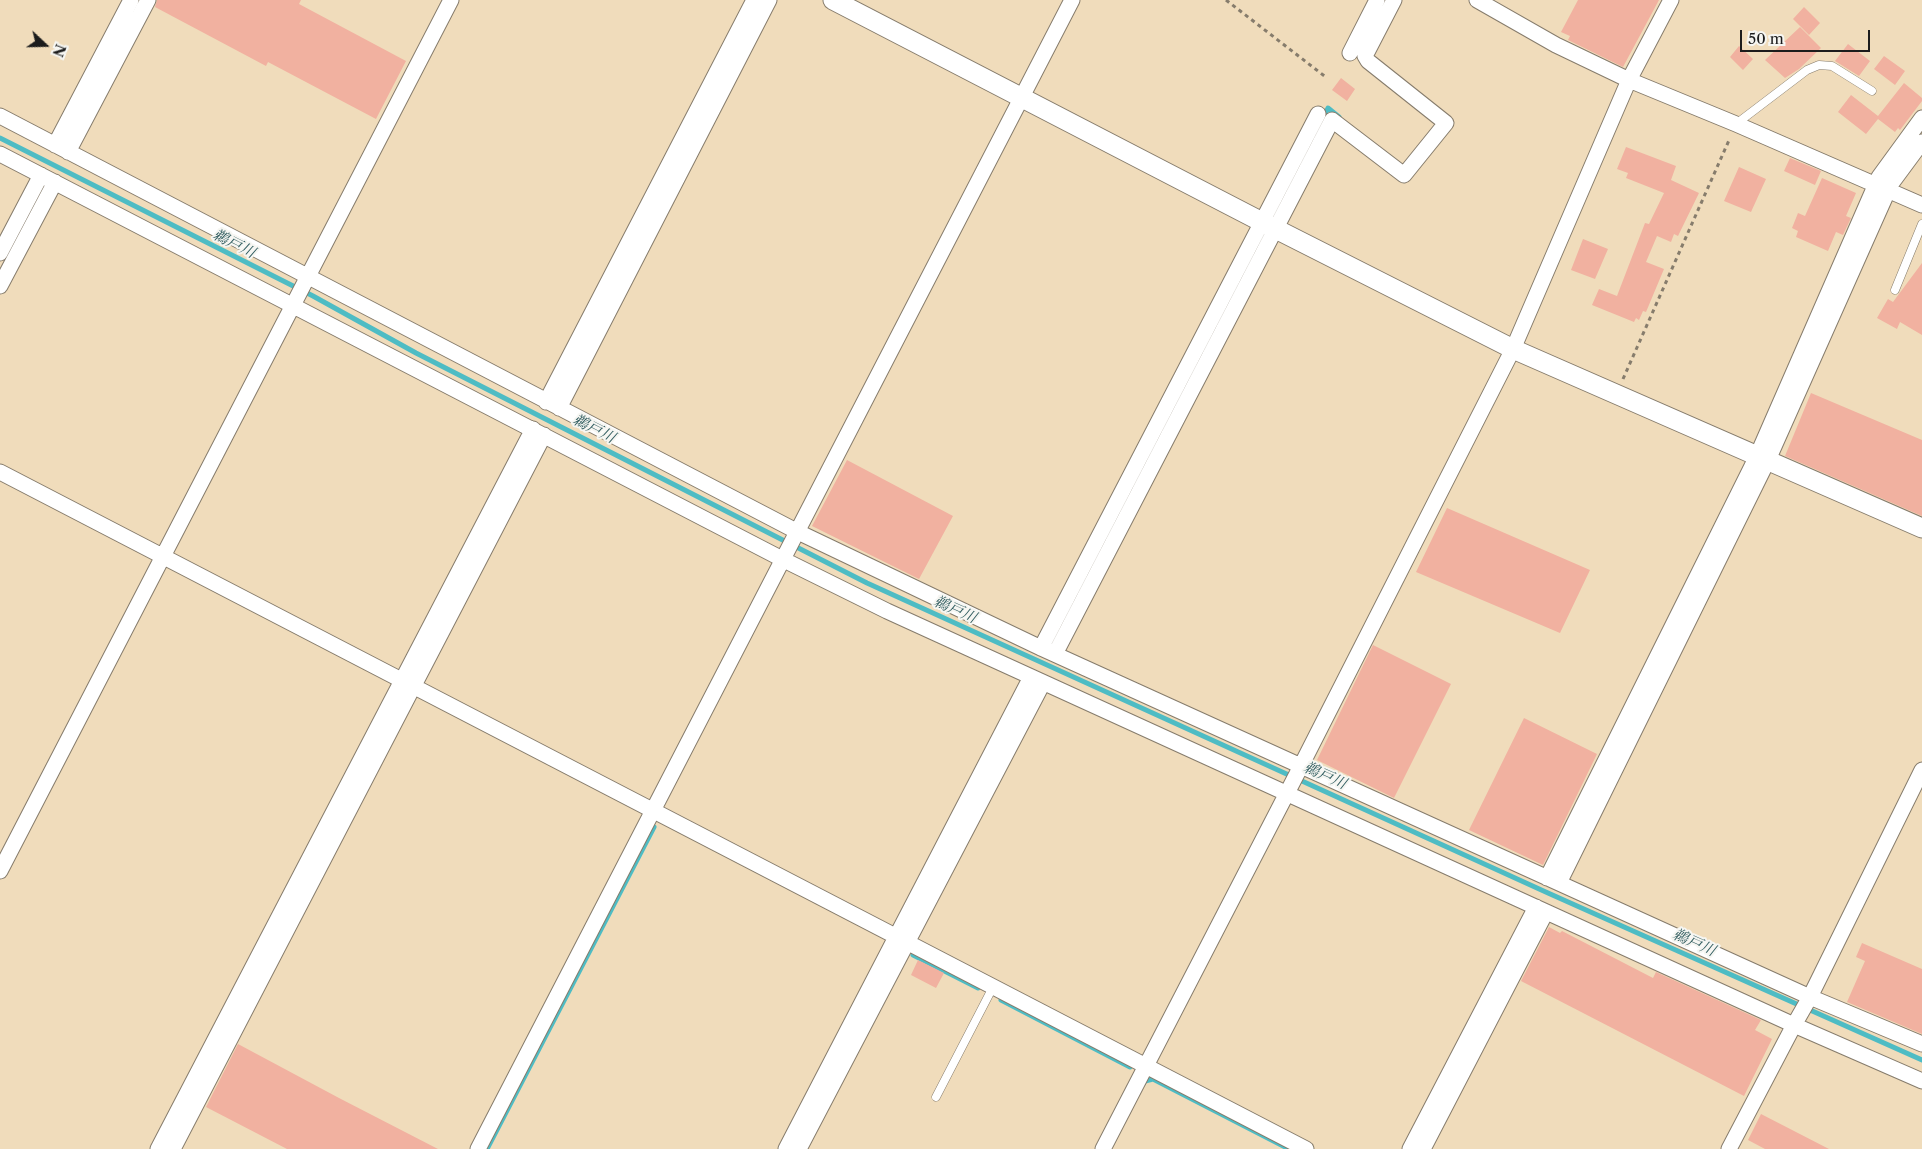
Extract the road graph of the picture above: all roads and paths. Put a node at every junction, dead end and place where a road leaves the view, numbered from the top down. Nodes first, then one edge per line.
1 (131, 0) edge
2 (148, 0) edge
3 (451, 0) edge
4 (754, 0) edge
5 (769, 0) edge
6 (834, 0) edge
7 (1072, 0) edge
8 (1226, 0) edge
9 (1377, 0) edge
10 (1394, 0) edge
11 (1477, 0) edge
12 (1671, 0) edge
13 (1350, 53) dead end
14 (1328, 78) dead end
15 (1629, 80) junction
16 (1872, 91) dead end
17 (1021, 97) junction
18 (1318, 114) dead end
19 (0, 116) edge
20 (1922, 118) edge
21 (1736, 124) junction
22 (1922, 142) edge
23 (62, 149) junction
24 (0, 154) edge
25 (41, 175) junction
26 (55, 182) junction
27 (1882, 188) junction
28 (1922, 205) edge
29 (1922, 224) edge
30 (1268, 225) junction
31 (0, 253) edge
32 (306, 280) junction
33 (0, 286) edge
34 (1895, 290) dead end
35 (294, 302) junction
36 (1513, 349) junction
37 (1616, 394) junction
38 (552, 405) junction
39 (538, 432) junction
40 (1762, 458) junction
41 (0, 472) edge
42 (1922, 528) edge
43 (796, 534) junction
44 (164, 556) junction
45 (785, 557) junction
46 (1041, 648) junction
47 (1055, 654) junction
48 (1037, 680) junction
49 (408, 683) junction
50 (1300, 769) junction
51 (1922, 770) edge
52 (1288, 791) junction
53 (654, 811) junction
54 (5, 849) edge
55 (0, 872) edge
56 (1553, 880) junction
57 (1541, 910) junction
58 (902, 939) junction
59 (994, 986) junction
60 (1809, 999) junction
61 (1796, 1022) junction
62 (1922, 1044) edge
63 (1147, 1066) junction
64 (1922, 1081) edge
65 (936, 1097) dead end
66 (158, 1149) edge
67 (173, 1149) edge
68 (478, 1149) edge
69 (786, 1149) edge
70 (799, 1149) edge
71 (1104, 1149) edge
72 (1306, 1149) edge
73 (1410, 1149) edge
74 (1423, 1149) edge
75 (1728, 1149) edge

1 - 23 street
2 - 23 street
3 - 32 street
4 - 38 street
5 - 38 street
6 - 17 street
7 - 17 street
8 - 14 path
9 - 13 street
10 - 30 street
11 - 15 street
12 - 15 street
15 - 21 street
15 - 36 street
16 - 21 lane
17 - 30 street
17 - 43 street
18 - 30 street
19 - 23 street
20 - 27 street
21 - 27 street
21 - 37 path
22 - 27 street
23 - 32 street
24 - 25 street
25 - 26 street
25 - 31 street
26 - 33 street
26 - 35 street
27 - 28 street
27 - 40 street
29 - 34 lane
30 - 36 street
30 - 46 street
30 - 47 street
32 - 35 street
32 - 38 street
35 - 39 street
35 - 44 street
36 - 37 street
36 - 50 street
37 - 40 street
38 - 43 street
39 - 45 street
39 - 49 street
40 - 42 street
40 - 56 street
41 - 44 street
43 - 45 street
43 - 46 street
44 - 49 street
44 - 54 street
45 - 48 street
45 - 53 street
46 - 47 street
47 - 50 street
48 - 52 street
48 - 58 street
49 - 53 street
49 - 66 street
49 - 67 street
50 - 52 street
50 - 56 street
51 - 60 street
52 - 57 street
52 - 63 street
53 - 58 street
53 - 68 street
54 - 55 street
56 - 60 street
57 - 61 street
57 - 73 street
57 - 74 street
58 - 59 street
58 - 69 street
58 - 70 street
59 - 63 street
59 - 65 lane
60 - 61 street
60 - 62 street
61 - 64 street
61 - 75 street
63 - 71 street
63 - 72 street

